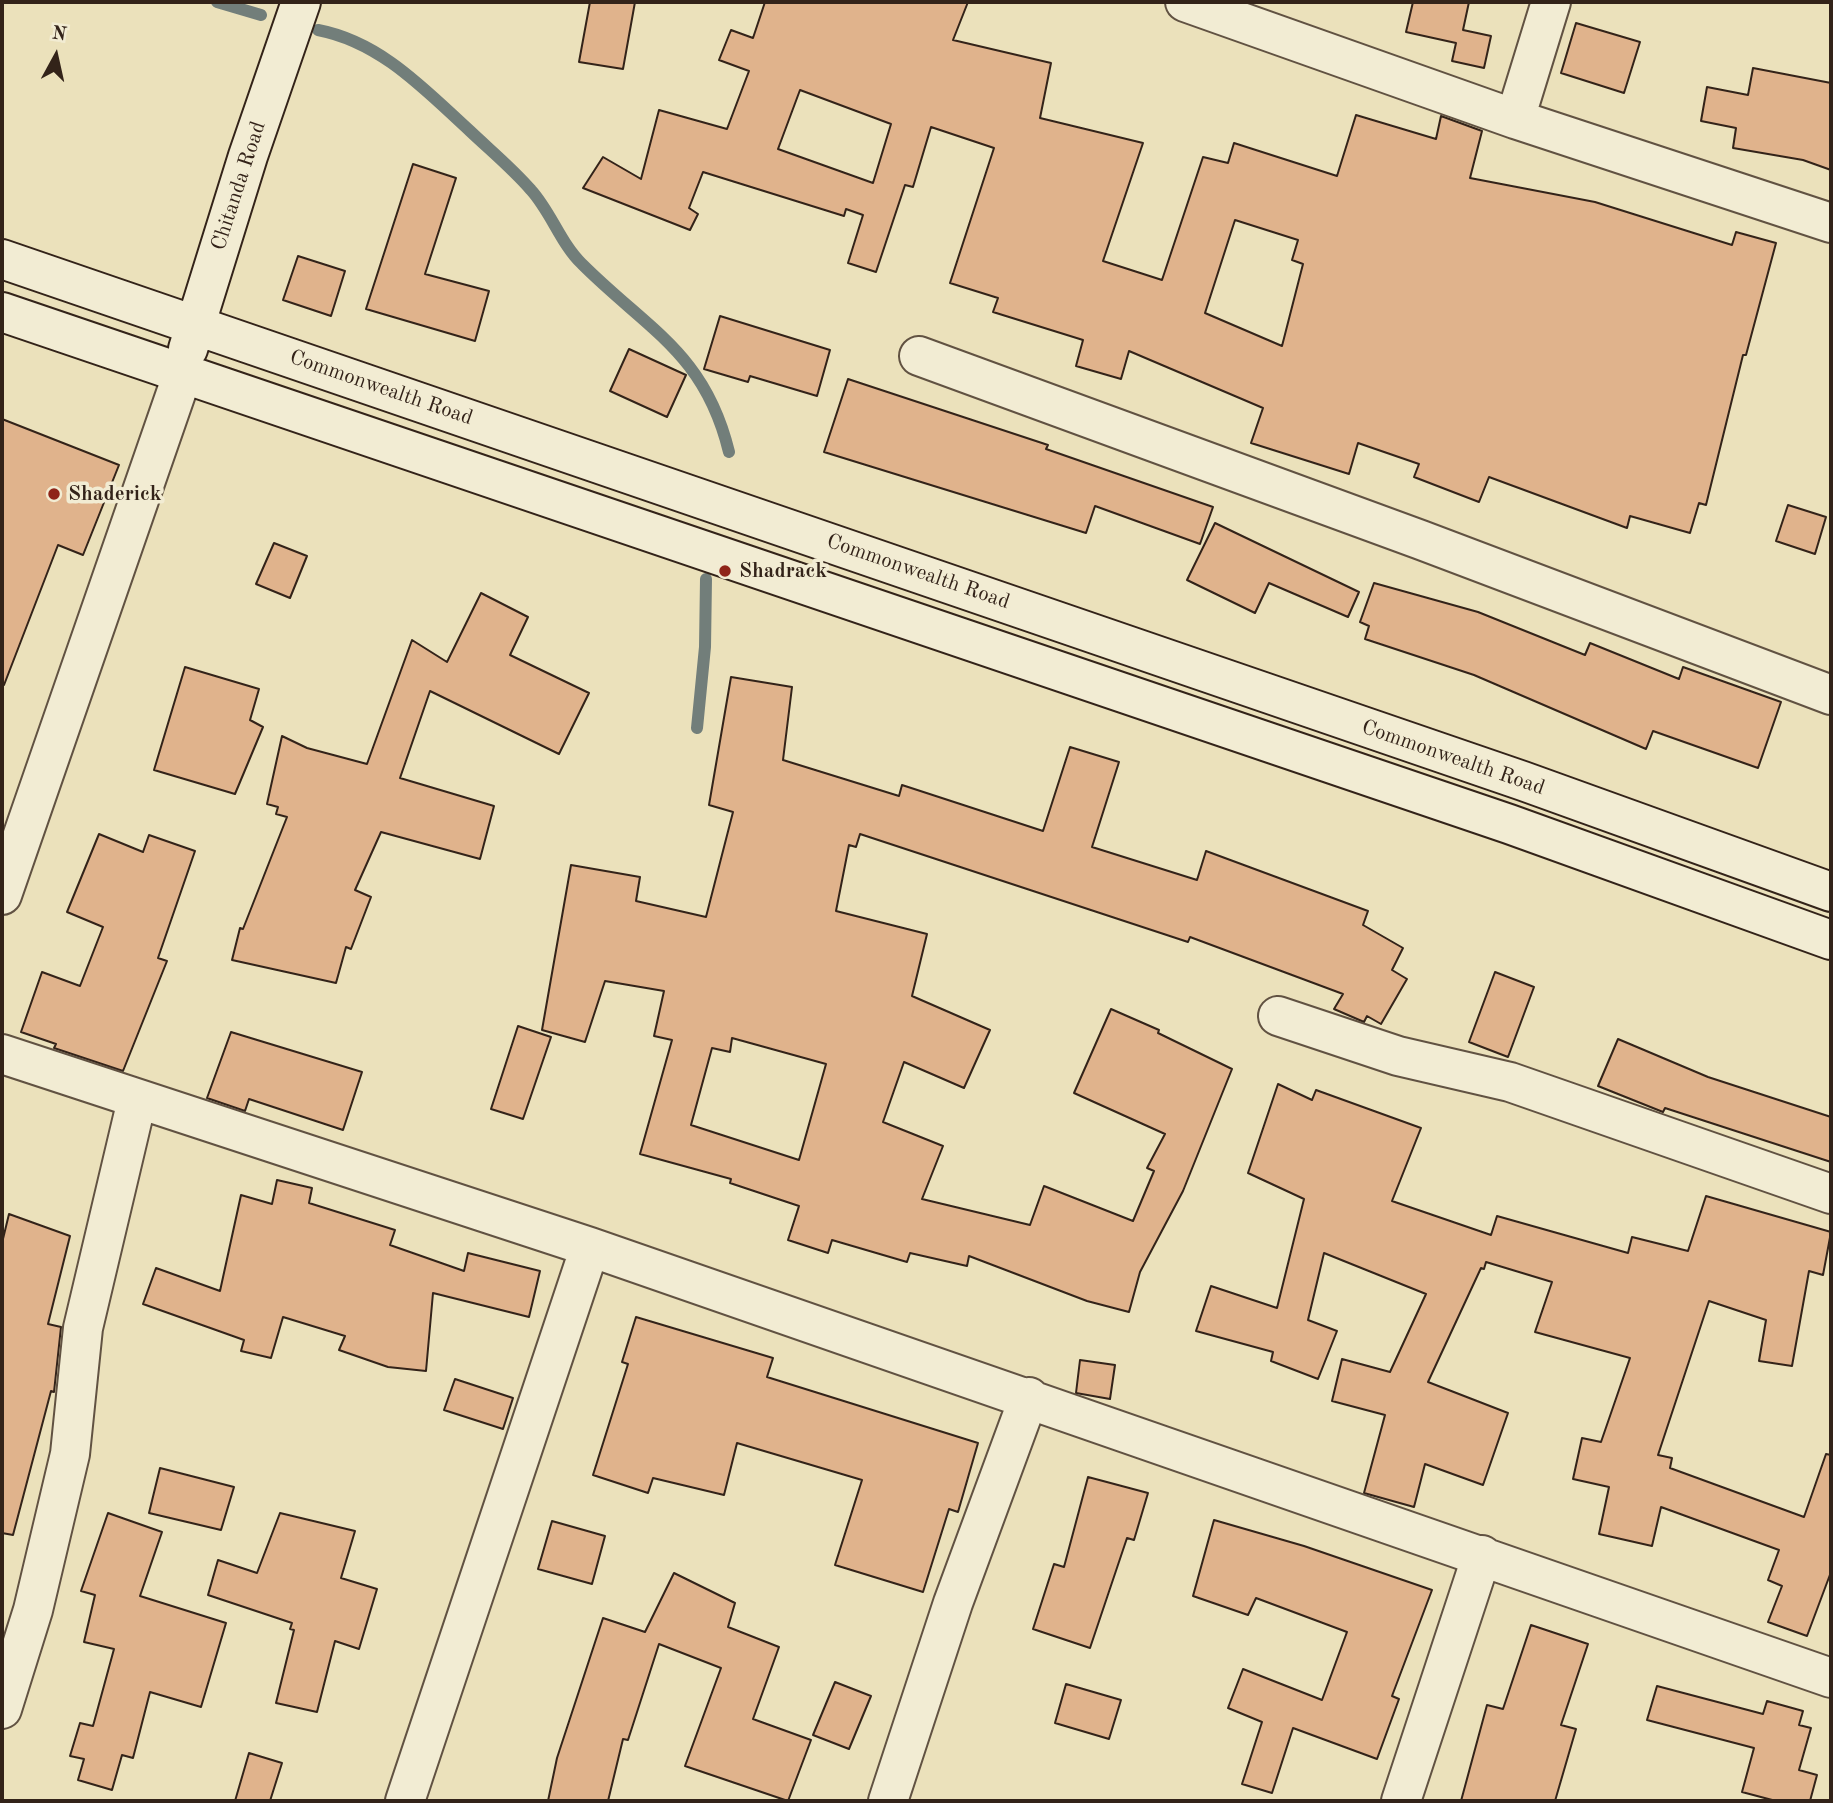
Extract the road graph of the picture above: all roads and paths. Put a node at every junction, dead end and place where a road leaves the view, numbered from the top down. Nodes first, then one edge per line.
1 (301, 2) edge
2 (1185, 2) edge
3 (1551, 2) edge
4 (1515, 119) junction
5 (1831, 223) edge
6 (2, 258) edge
7 (2, 312) edge
8 (195, 323) junction
9 (919, 356) dead end
10 (183, 373) junction
11 (1831, 695) edge
12 (1831, 892) edge
13 (2, 895) edge
14 (1831, 940) edge
15 (1278, 1016) dead end
16 (2, 1054) edge
17 (137, 1100) junction
18 (1831, 1194) edge
19 (590, 1247) junction
20 (1029, 1397) junction
21 (1482, 1555) junction
22 (1831, 1678) edge
23 (2, 1709) edge
24 (405, 1801) edge
25 (888, 1801) edge
26 (1401, 1801) edge

1 - 8 street, Chitanda Road
2 - 4 street
3 - 4 street
4 - 5 street
6 - 8 street, Commonwealth Road
7 - 10 street
8 - 10 street, Chitanda Road
8 - 12 street, Commonwealth Road
9 - 11 street
10 - 13 street, Chitanda Road
10 - 14 street
15 - 18 street
16 - 17 street
17 - 19 street
17 - 23 street
19 - 20 street
19 - 24 street
20 - 21 street
20 - 25 street
21 - 22 street
21 - 26 street

